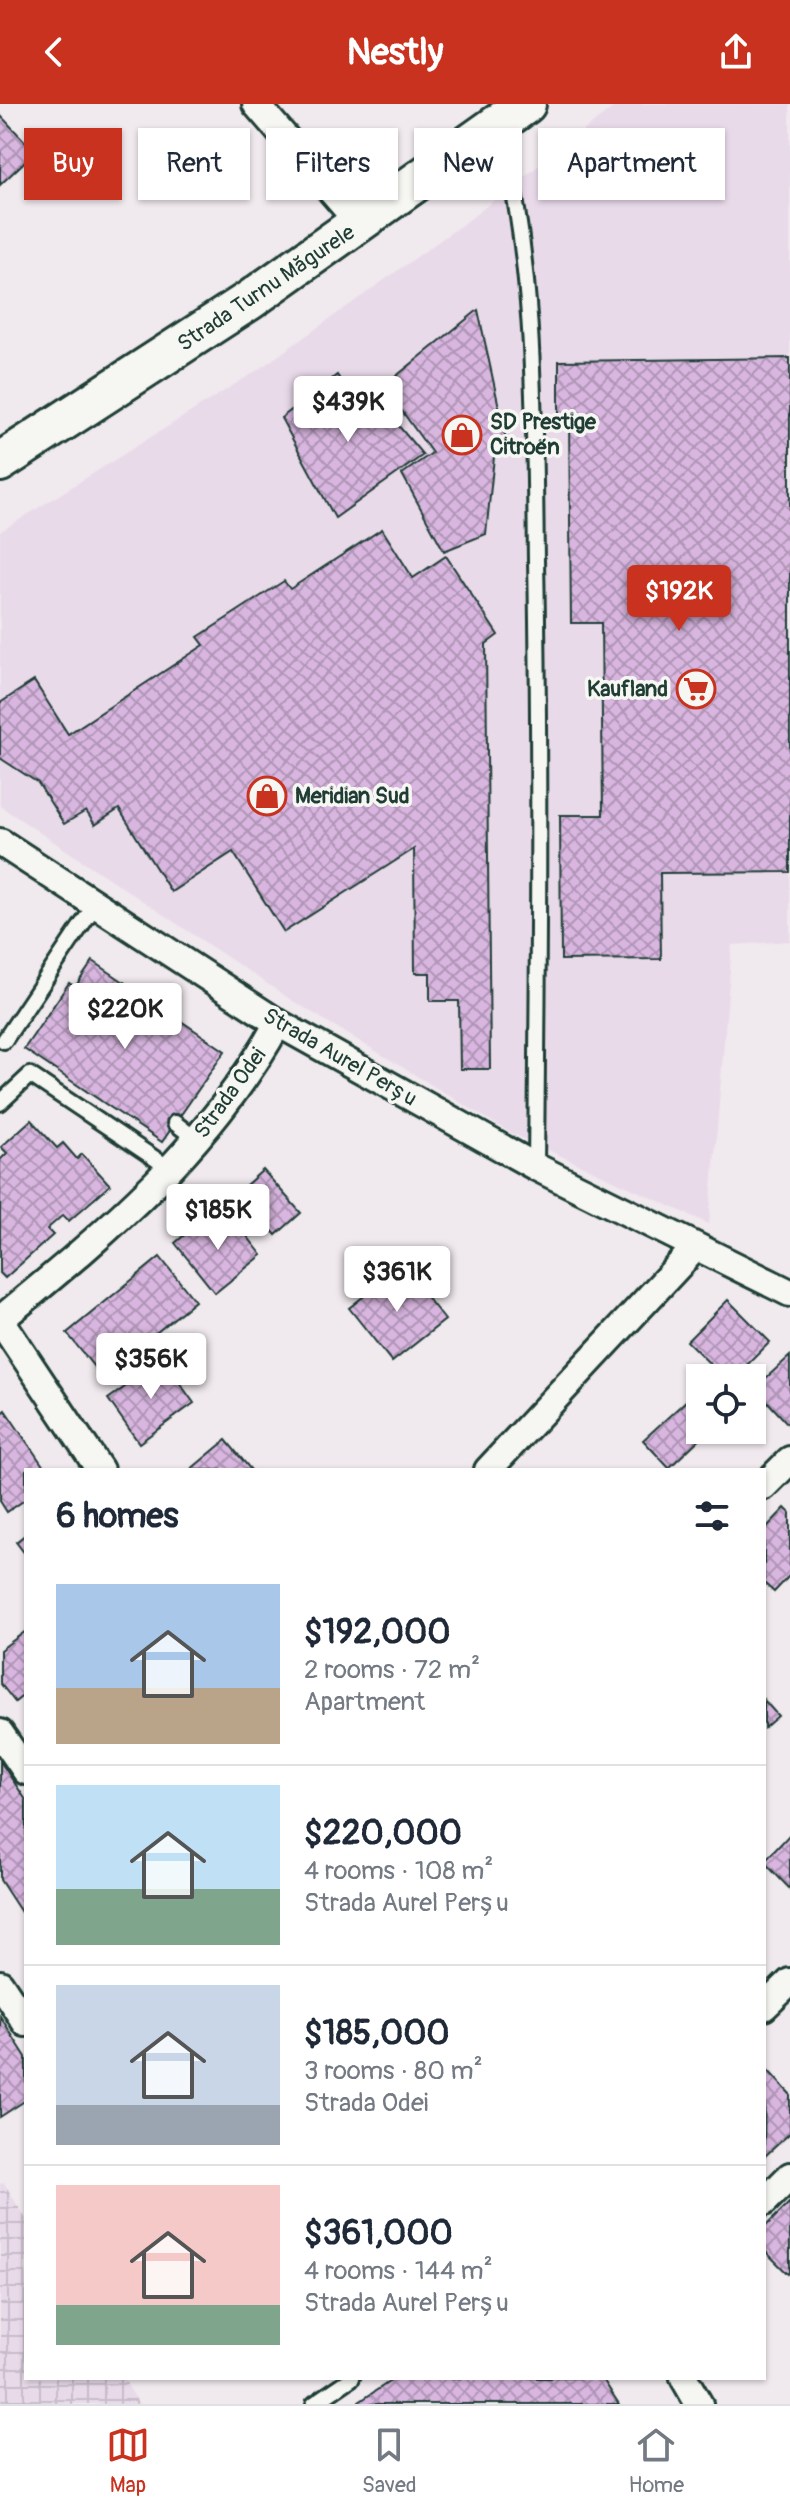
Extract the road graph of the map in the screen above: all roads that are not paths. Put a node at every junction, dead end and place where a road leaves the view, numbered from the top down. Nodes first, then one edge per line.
1 (256, 104) edge
2 (512, 114) edge
3 (360, 224) junction
4 (0, 462) edge
5 (3, 849) edge
6 (95, 905) junction
7 (278, 1023) junction
8 (4, 1041) dead end
9 (0, 1103) edge
10 (175, 1123) dead end
11 (197, 1140) junction
12 (536, 1167) junction
13 (172, 1170) junction
14 (695, 1248) junction
15 (790, 1293) edge
16 (0, 1320) edge
17 (790, 1460) edge
18 (99, 1468) edge
19 (490, 1468) edge
20 (766, 1484) edge
21 (0, 1733) edge
22 (24, 1768) edge
23 (790, 1982) edge
24 (0, 1984) edge
25 (766, 2005) edge
26 (24, 2020) edge
27 (790, 2176) edge
28 (766, 2200) edge
29 (349, 2380) edge
30 (685, 2380) edge
31 (314, 2404) edge
32 (699, 2404) edge

1 - 3 street
2 - 3 main road, Strada Turnu Măgurele
2 - 12 lane
3 - 4 main road, Strada Turnu Măgurele
5 - 6 street, Strada Aurel Perșu
6 - 7 street, Strada Aurel Perșu
6 - 8 lane
7 - 11 street, Strada Odei
7 - 12 street, Strada Aurel Perșu
9 - 13 lane
10 - 11 lane
11 - 13 street, Strada Odei
12 - 14 street, Strada Aurel Perșu
13 - 16 street, Strada Odei
14 - 15 street, Strada Aurel Perșu
14 - 19 street
16 - 18 street
17 - 20 street
21 - 22 street
23 - 25 street
24 - 26 street
27 - 28 street
29 - 31 lane
30 - 32 street

